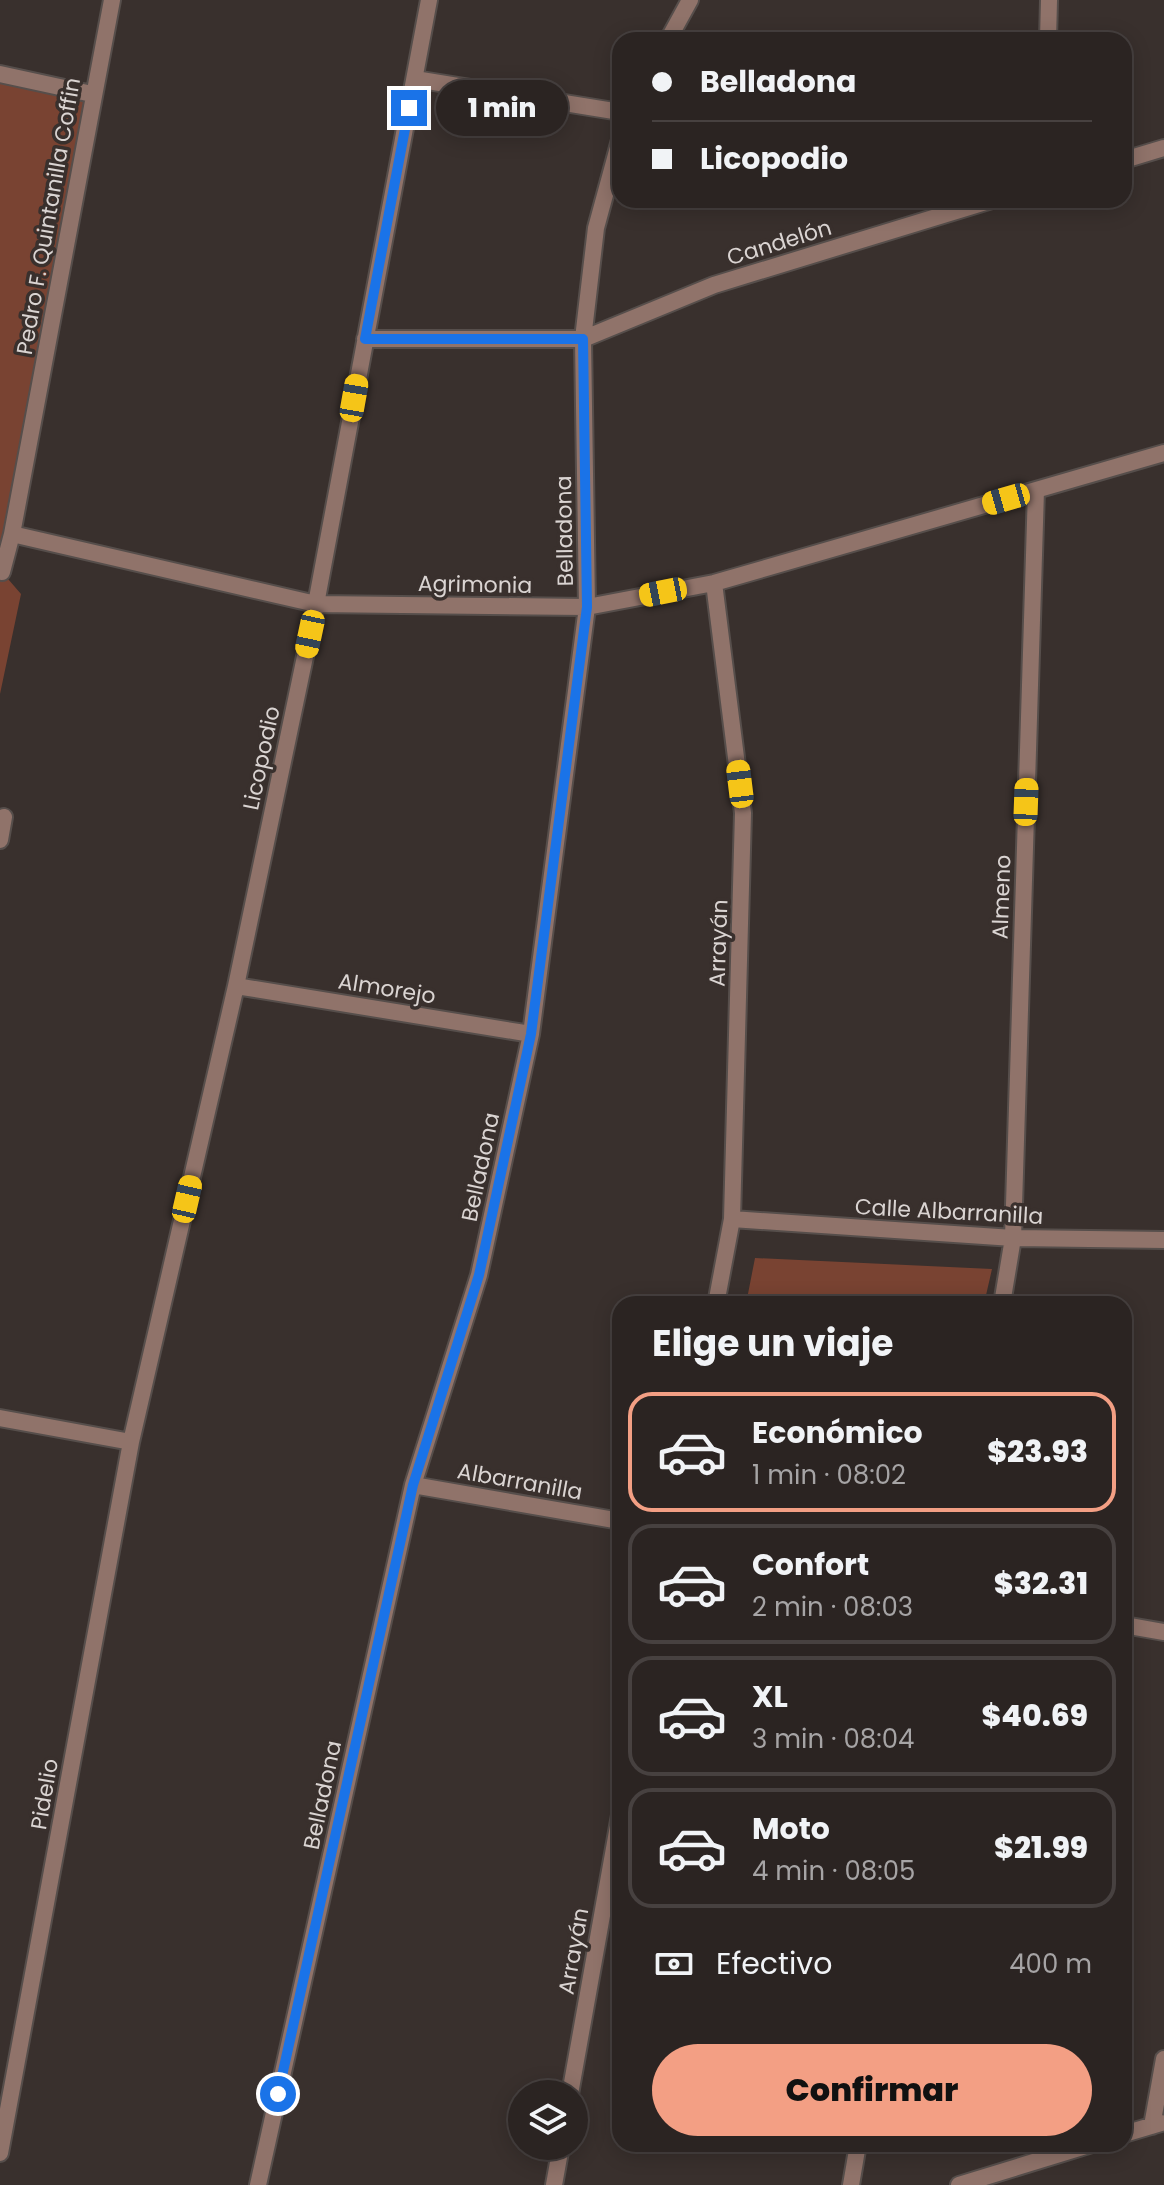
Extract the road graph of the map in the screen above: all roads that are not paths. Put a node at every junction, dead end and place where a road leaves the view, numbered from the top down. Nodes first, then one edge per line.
1 (112, 0) edge
2 (429, 0) edge
3 (690, 0) edge
4 (1049, 0) edge
5 (672, 32) edge
6 (1048, 32) edge
7 (0, 74) edge
8 (415, 79) junction
9 (92, 94) junction
10 (612, 111) edge
11 (1164, 148) edge
12 (1132, 158) edge
13 (612, 169) edge
14 (966, 208) edge
15 (365, 339) junction
16 (583, 339) junction
17 (1164, 453) edge
18 (1036, 490) junction
19 (12, 534) junction
20 (2, 572) edge
21 (714, 583) junction
22 (316, 604) junction
23 (587, 607) junction
24 (4, 817) dead end
25 (0, 840) edge
26 (236, 986) junction
27 (531, 1034) junction
28 (732, 1219) junction
29 (1013, 1238) junction
30 (1164, 1240) edge
31 (718, 1296) edge
32 (1003, 1296) edge
33 (0, 1418) edge
34 (131, 1442) junction
35 (413, 1485) junction
36 (612, 1520) edge
37 (1132, 1626) edge
38 (1164, 1632) edge
39 (612, 1860) edge
40 (1164, 2059) edge
41 (573, 2080) edge
42 (1158, 2124) edge
43 (1132, 2132) edge
44 (857, 2152) edge
45 (1068, 2152) edge
46 (0, 2153) edge
47 (558, 2160) edge
48 (978, 2182) edge
49 (258, 2185) edge
50 (554, 2185) edge
51 (851, 2185) edge
52 (959, 2185) edge

1 - 9 street, Pedro F. Quintanilla Coffin
2 - 8 street, Licopodio
3 - 5 street
4 - 6 street
7 - 9 street
8 - 10 street
8 - 15 street, Licopodio
9 - 19 street, Pedro F. Quintanilla Coffin
11 - 12 street
13 - 16 street, Belladona
14 - 16 street, Candelón
15 - 16 street
15 - 22 street, Licopodio
16 - 23 street, Belladona
17 - 18 street, Agrimonia
18 - 21 street, Agrimonia
18 - 29 street, Almeno
19 - 20 street, Pedro F. Quintanilla Coffin
19 - 22 street, Agrimonia
21 - 23 street, Agrimonia
21 - 28 street, Arrayán
22 - 23 street, Agrimonia
22 - 26 street, Licopodio
23 - 27 street, Belladona
24 - 25 street
26 - 27 street, Almorejo
26 - 34 street, Licopodio
27 - 35 street, Belladona
28 - 29 street, Calle Albarranilla
28 - 31 street, Arrayán
29 - 30 street, Calle Albarranilla
29 - 32 street, Almeno
33 - 34 street
34 - 46 street, Pidelio
35 - 36 street, Albarranilla
35 - 49 street, Belladona
37 - 38 street
39 - 41 street, Arrayán
40 - 42 street
42 - 43 street
44 - 51 street
45 - 48 street
47 - 50 street
48 - 52 street

